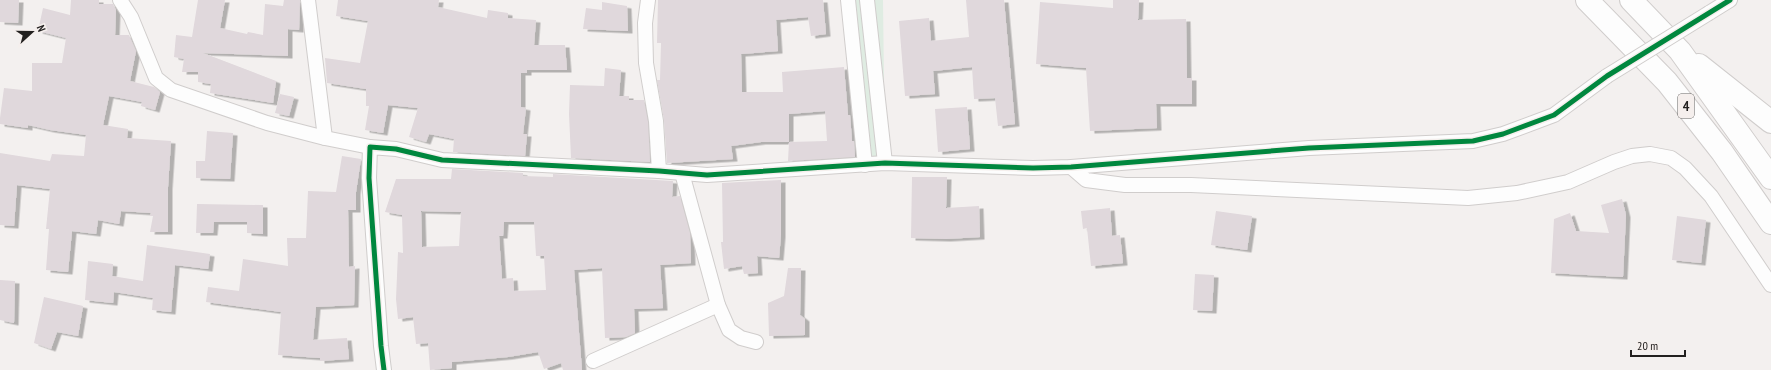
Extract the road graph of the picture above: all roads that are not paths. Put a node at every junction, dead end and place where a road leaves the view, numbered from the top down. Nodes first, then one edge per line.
1 (120, 0) edge
2 (308, 0) edge
3 (648, 0) edge
4 (848, 0) edge
5 (867, 0) edge
6 (1587, 0) edge
7 (1632, 0) edge
8 (1730, 0) edge
9 (1680, 50) junction
10 (1771, 122) edge
11 (325, 138) junction
12 (370, 146) junction
13 (885, 163) junction
14 (865, 165) junction
15 (1070, 167) junction
16 (659, 171) junction
17 (682, 173) junction
18 (1771, 178) edge
19 (1771, 223) edge
20 (1771, 284) edge
21 (718, 305) junction
22 (756, 342) dead end
23 (593, 361) dead end
24 (384, 370) edge

1 - 11 street
2 - 11 street
3 - 16 street
4 - 14 street
5 - 13 street
6 - 19 highway, 4
7 - 9 highway, 4
8 - 15 street, bridge
9 - 10 highway
9 - 18 highway, 4
11 - 12 street
12 - 16 street
12 - 24 street
13 - 14 street
13 - 15 street
14 - 17 street
15 - 20 street
16 - 17 street
17 - 21 street
21 - 22 street
21 - 23 street

